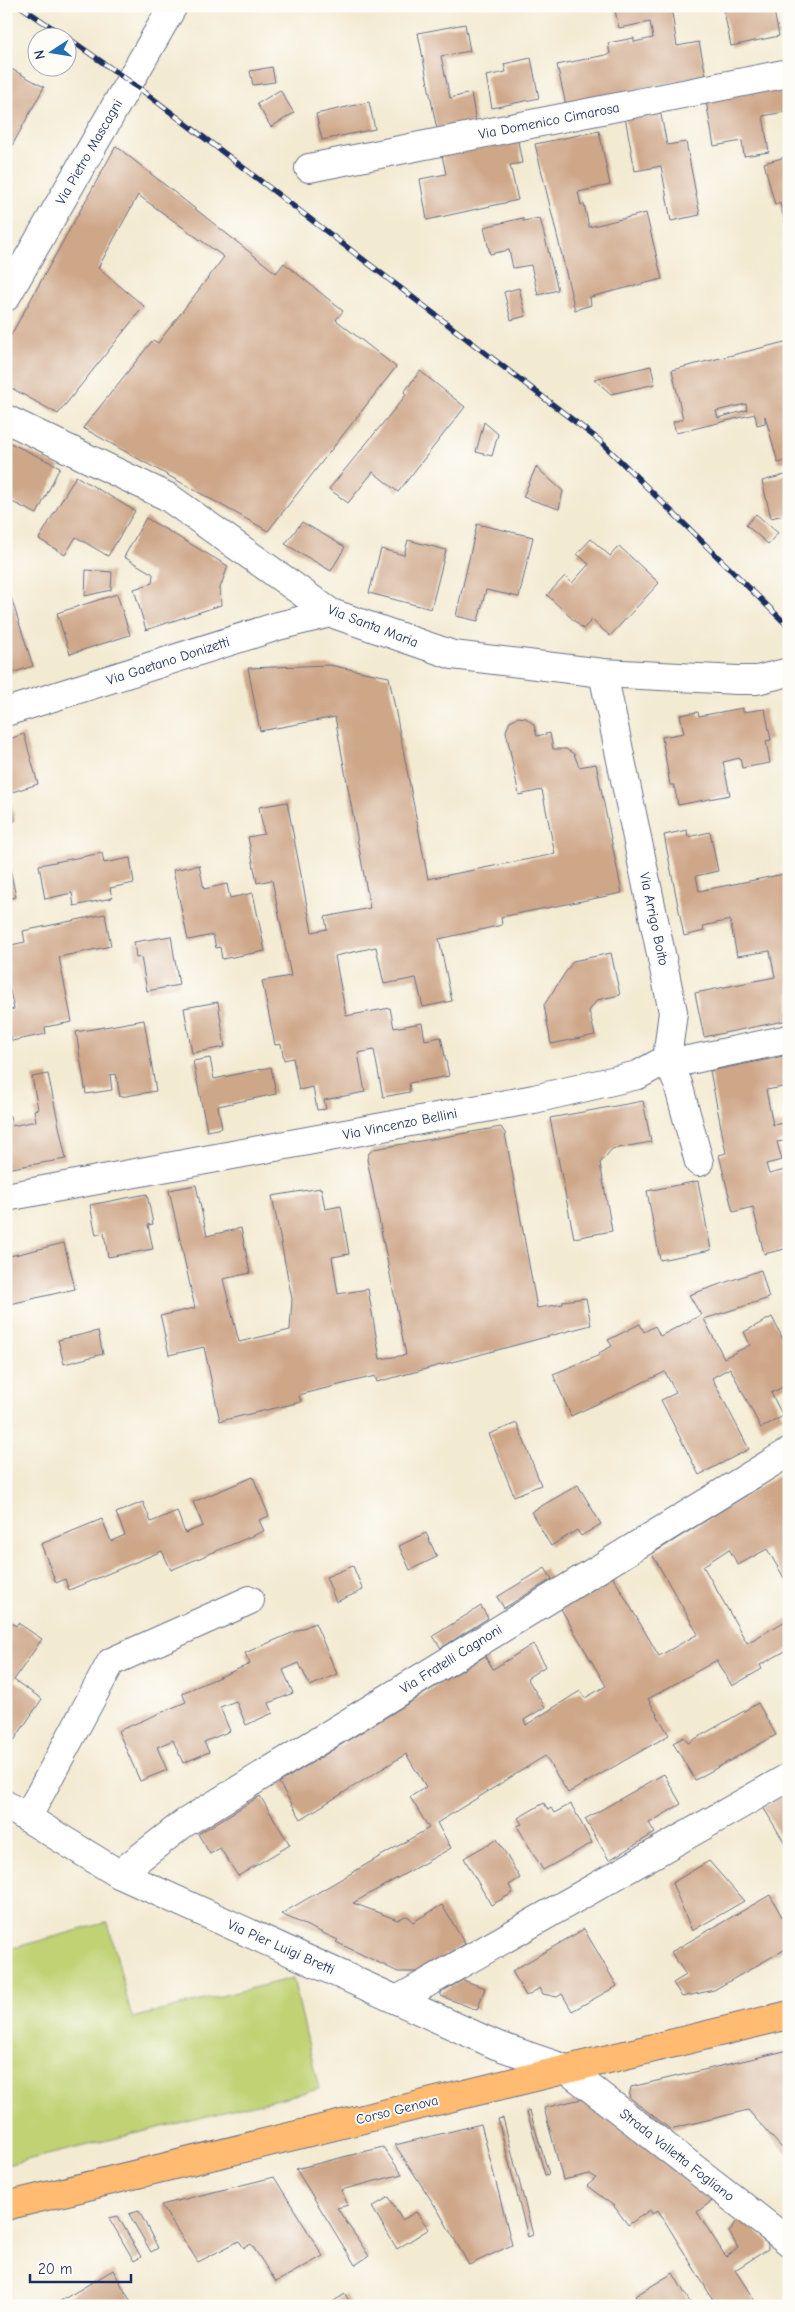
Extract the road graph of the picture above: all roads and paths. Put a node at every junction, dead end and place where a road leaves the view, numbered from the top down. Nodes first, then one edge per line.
1 (173, 6) edge
2 (789, 73) edge
3 (308, 168) dead end
4 (6, 297) edge
5 (6, 419) edge
6 (331, 613) junction
7 (789, 672) edge
8 (603, 673) junction
9 (6, 712) edge
10 (789, 1039) edge
11 (667, 1060) junction
12 (698, 1162) dead end
13 (6, 1197) edge
14 (789, 1452) edge
15 (250, 1600) dead end
16 (789, 1777) edge
17 (16, 1811) edge
18 (119, 1874) junction
19 (397, 2000) junction
20 (789, 2015) edge
21 (566, 2069) junction
22 (6, 2206) edge
23 (789, 2242) edge

1 - 4 street, Via Pietro Mascagni
2 - 3 street, Via Domenico Cimarosa
5 - 6 street, Via Santa Maria
6 - 8 street, Via Santa Maria
6 - 9 street, Via Gaetano Donizetti
7 - 8 street, Via Santa Maria
8 - 11 street, Via Arrigo Boito
10 - 11 street, Via Vincenzo Bellini
11 - 12 street
11 - 13 street, Via Vincenzo Bellini
14 - 18 street, Via Fratelli Cagnoni
15 - 17 street
16 - 19 street
17 - 18 street, Via Pier Luigi Bretti
18 - 19 street, Via Pier Luigi Bretti
19 - 21 street, Via Pier Luigi Bretti
20 - 21 main road, Corso Genova
21 - 22 main road, Corso Genova
21 - 23 street, Strada Valletta Fogliano

